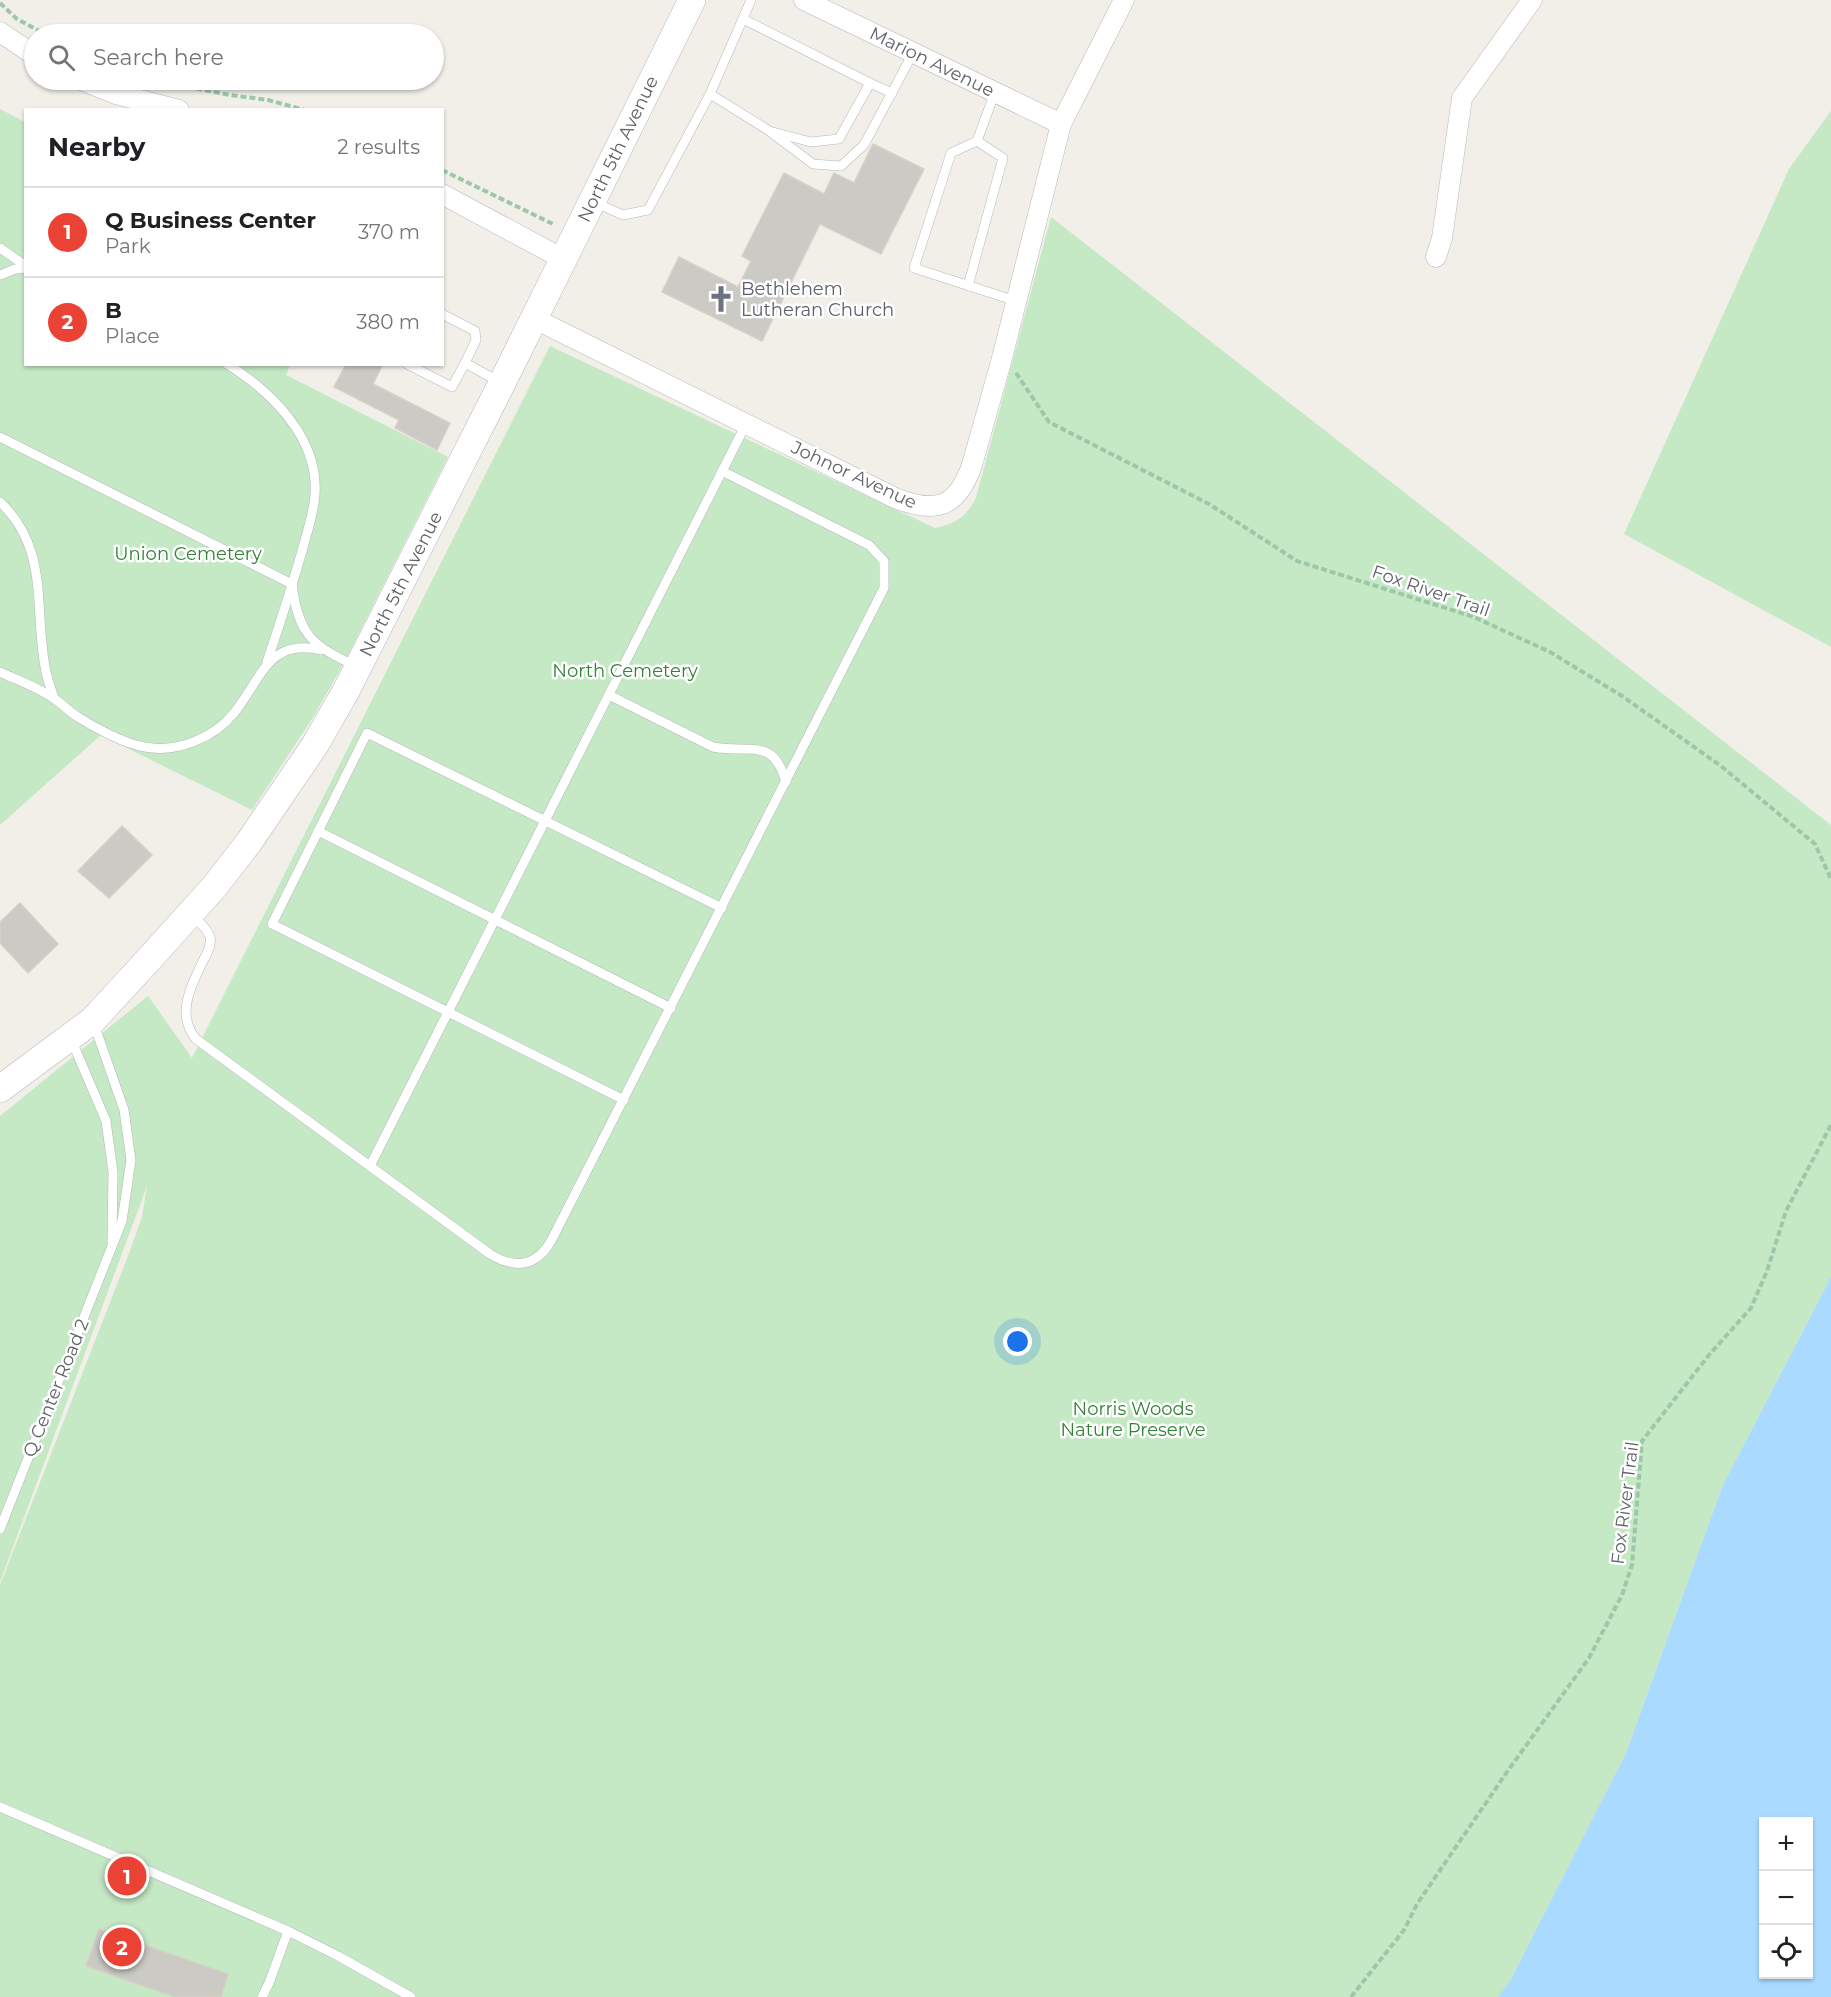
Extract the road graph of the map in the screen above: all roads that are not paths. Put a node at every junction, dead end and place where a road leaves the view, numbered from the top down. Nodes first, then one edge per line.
1 (692, 0) edge
2 (751, 0) edge
3 (804, 0) edge
4 (1124, 0) edge
5 (1532, 0) edge
6 (743, 19) junction
7 (0, 32) edge
8 (24, 48) edge
9 (913, 53) junction
10 (870, 84) junction
11 (106, 90) edge
12 (995, 92) junction
13 (892, 93) junction
14 (710, 94) junction
15 (171, 108) edge
16 (1061, 124) junction
17 (768, 130) junction
18 (977, 141) junction
19 (444, 195) edge
20 (592, 201) junction
21 (0, 248) edge
22 (1436, 257) dead end
23 (563, 259) junction
24 (24, 266) edge
25 (24, 267) edge
26 (0, 274) edge
27 (968, 286) junction
28 (1016, 302) junction
29 (444, 315) edge
30 (535, 319) junction
31 (465, 363) junction
32 (230, 366) edge
33 (410, 366) edge
34 (502, 383) junction
35 (746, 424) junction
36 (0, 437) edge
37 (722, 471) junction
38 (0, 502) edge
39 (292, 584) junction
40 (327, 652) junction
41 (266, 665) junction
42 (359, 667) junction
43 (0, 672) edge
44 (609, 695) junction
45 (54, 698) junction
46 (786, 782) junction
47 (545, 820) junction
48 (318, 831) junction
49 (722, 908) junction
50 (190, 914) junction
51 (495, 920) junction
52 (671, 1008) junction
53 (449, 1011) junction
54 (93, 1020) junction
55 (70, 1038) junction
56 (0, 1089) edge
57 (624, 1100) junction
58 (370, 1166) junction
59 (112, 1248) junction
60 (0, 1529) edge
61 (0, 1807) edge
62 (288, 1931) junction
63 (262, 1997) edge
64 (411, 1997) edge

1 - 20 main road, North 5th Avenue
2 - 6 lane
3 - 9 street, Marion Avenue
4 - 16 street, Johnor Avenue
5 - 22 street
6 - 10 lane
6 - 14 lane
7 - 8 street
9 - 12 street, Marion Avenue
9 - 13 lane
10 - 13 lane
10 - 17 lane
11 - 15 street
12 - 16 street, Marion Avenue
12 - 18 lane
13 - 17 lane
14 - 17 lane
14 - 20 lane
16 - 28 street, Johnor Avenue
18 - 27 lane
18 - 27 lane
19 - 23 street
20 - 23 main road, North 5th Avenue
21 - 24 lane
23 - 30 main road, North 5th Avenue
25 - 26 lane
27 - 28 lane
28 - 35 street, Johnor Avenue
29 - 31 lane
30 - 34 main road, North 5th Avenue
30 - 35 street, Johnor Avenue
31 - 33 lane
31 - 34 lane
32 - 39 lane
34 - 42 main road, North 5th Avenue
35 - 37 lane
36 - 39 lane
37 - 44 lane
37 - 46 lane
38 - 45 lane
39 - 40 lane
39 - 41 lane
40 - 41 lane
40 - 42 lane
41 - 45 lane
42 - 50 main road, North 5th Avenue
43 - 45 lane
44 - 46 lane
44 - 47 lane
46 - 49 lane
47 - 48 lane
47 - 49 lane
47 - 51 lane
48 - 51 lane
48 - 53 lane
49 - 52 lane
50 - 54 main road, North 5th Avenue
50 - 58 lane
51 - 52 lane
51 - 53 lane
52 - 57 lane
53 - 57 lane
53 - 58 lane
54 - 55 main road, North 5th Avenue
54 - 59 lane, Q Center Road 2
55 - 56 main road, North 5th Avenue
55 - 59 lane
57 - 58 lane
59 - 60 lane, Q Center Road 2
61 - 62 lane
62 - 63 lane
62 - 64 lane

